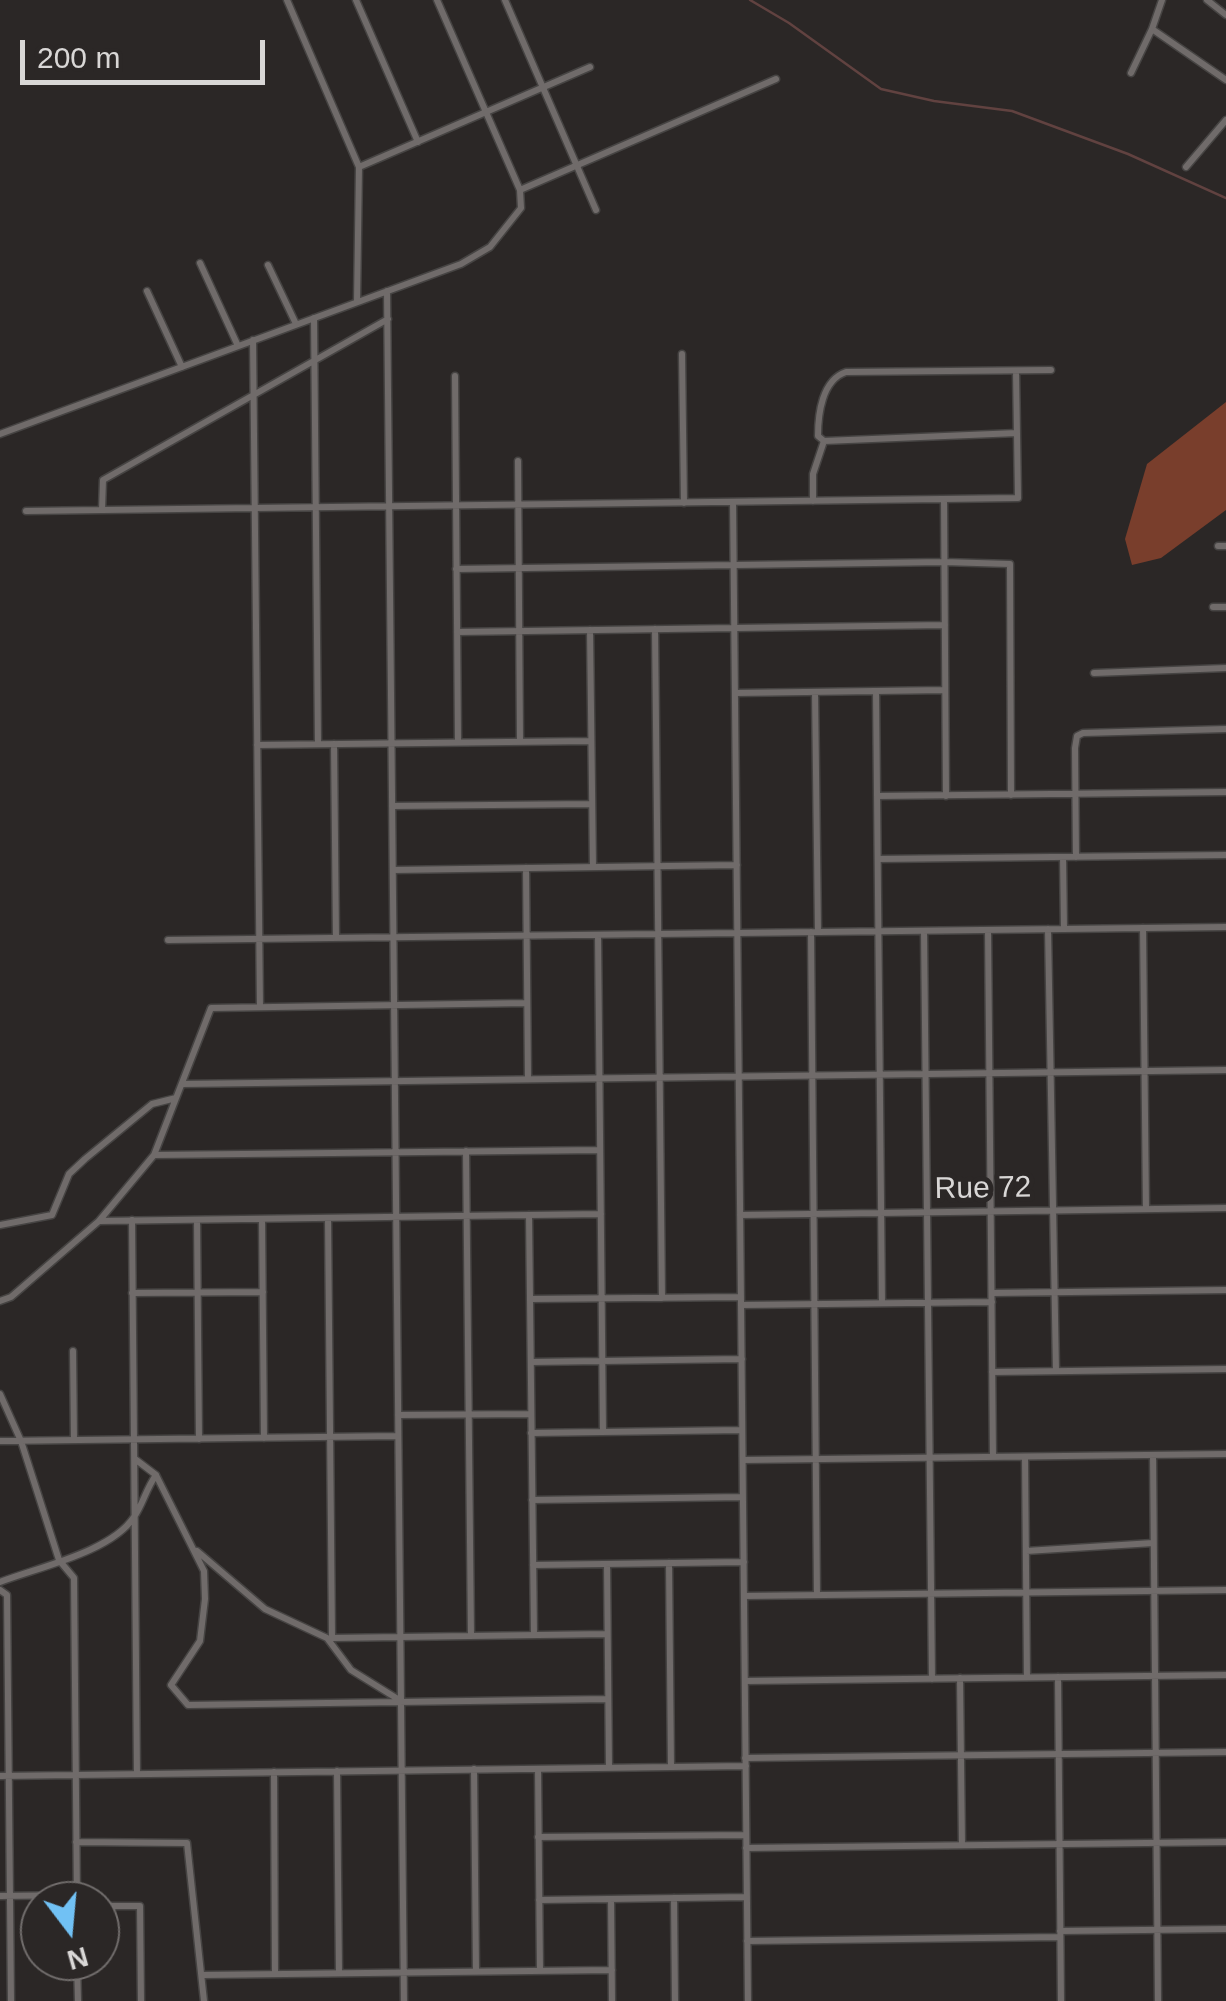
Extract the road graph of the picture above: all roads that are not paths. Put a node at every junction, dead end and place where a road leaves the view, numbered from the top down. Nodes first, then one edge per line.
1 (287, 0) edge
2 (356, 0) edge
3 (437, 0) edge
4 (504, 0) edge
5 (1162, 0) edge
6 (1207, 0) edge
7 (1226, 15) edge
8 (1152, 29) junction
9 (590, 67) dead end
10 (1131, 73) dead end
11 (776, 80) dead end
12 (1226, 80) edge
13 (542, 88) junction
14 (486, 112) junction
15 (1224, 126) edge
16 (418, 142) junction
17 (576, 166) junction
18 (359, 167) junction
19 (1186, 167) dead end
20 (520, 190) junction
21 (596, 210) dead end
22 (200, 262) dead end
23 (268, 265) dead end
24 (147, 291) dead end
25 (387, 291) junction
26 (357, 302) junction
27 (314, 318) junction
28 (388, 319) junction
29 (296, 324) junction
30 (254, 340) junction
31 (238, 346) junction
32 (682, 354) dead end
33 (314, 360) junction
34 (182, 366) junction
35 (1016, 370) junction
36 (1051, 370) dead end
37 (454, 376) dead end
38 (254, 395) junction
39 (0, 434) edge
40 (1017, 434) junction
41 (824, 441) junction
42 (518, 461) dead end
43 (944, 499) junction
44 (813, 501) junction
45 (733, 502) junction
46 (684, 503) junction
47 (518, 505) junction
48 (389, 506) junction
49 (456, 506) junction
50 (316, 507) junction
51 (255, 508) junction
52 (102, 510) junction
53 (26, 511) dead end
54 (944, 562) junction
55 (734, 565) junction
56 (456, 568) junction
57 (518, 568) junction
58 (1213, 607) dead end
59 (1226, 607) edge
60 (945, 625) junction
61 (734, 628) junction
62 (656, 629) junction
63 (590, 630) junction
64 (519, 631) junction
65 (457, 632) junction
66 (1226, 668) edge
67 (1094, 673) dead end
68 (946, 690) junction
69 (876, 691) junction
70 (815, 692) junction
71 (735, 693) junction
72 (1226, 729) edge
73 (592, 740) junction
74 (458, 742) junction
75 (520, 742) junction
76 (392, 743) junction
77 (318, 744) junction
78 (334, 744) junction
79 (257, 745) junction
80 (1226, 792) edge
81 (1076, 794) junction
82 (1012, 795) junction
83 (877, 796) junction
84 (946, 796) junction
85 (592, 804) junction
86 (392, 806) junction
87 (1226, 855) edge
88 (1063, 857) junction
89 (1076, 857) junction
90 (878, 859) junction
91 (737, 865) junction
92 (658, 866) junction
93 (593, 867) junction
94 (526, 868) junction
95 (393, 870) junction
96 (1226, 927) edge
97 (1144, 928) junction
98 (1048, 929) junction
99 (1064, 929) junction
100 (924, 930) junction
101 (988, 930) junction
102 (878, 931) junction
103 (814, 932) junction
104 (738, 933) junction
105 (658, 934) junction
106 (598, 935) junction
107 (526, 936) junction
108 (336, 938) junction
109 (394, 938) junction
110 (259, 939) junction
111 (168, 940) dead end
112 (527, 1003) junction
113 (394, 1005) junction
114 (260, 1007) junction
115 (1226, 1070) edge
116 (1145, 1071) junction
117 (1051, 1072) junction
118 (990, 1073) junction
119 (880, 1074) junction
120 (926, 1074) junction
121 (739, 1076) junction
122 (812, 1076) junction
123 (599, 1078) junction
124 (660, 1078) junction
125 (528, 1079) junction
126 (395, 1081) junction
127 (182, 1084) junction
128 (176, 1098) junction
129 (600, 1150) junction
130 (396, 1152) junction
131 (466, 1152) junction
132 (154, 1156) junction
133 (1226, 1208) edge
134 (1053, 1210) junction
135 (1146, 1210) junction
136 (927, 1212) junction
137 (991, 1212) junction
138 (881, 1213) junction
139 (600, 1214) junction
140 (740, 1214) junction
141 (814, 1214) junction
142 (530, 1215) junction
143 (466, 1216) junction
144 (396, 1217) junction
145 (262, 1218) junction
146 (328, 1218) junction
147 (132, 1220) junction
148 (197, 1220) junction
149 (99, 1221) junction
150 (0, 1226) edge
151 (1226, 1290) edge
152 (263, 1292) junction
153 (1054, 1292) junction
154 (132, 1293) junction
155 (198, 1293) junction
156 (601, 1298) junction
157 (662, 1298) junction
158 (992, 1298) junction
159 (530, 1299) junction
160 (741, 1301) junction
161 (0, 1302) edge
162 (882, 1303) junction
163 (928, 1303) junction
164 (814, 1304) junction
165 (73, 1352) dead end
166 (742, 1360) junction
167 (602, 1361) junction
168 (531, 1362) junction
169 (1226, 1369) edge
170 (1056, 1371) junction
171 (992, 1372) junction
172 (0, 1394) edge
173 (468, 1414) junction
174 (531, 1414) junction
175 (398, 1415) junction
176 (742, 1430) junction
177 (603, 1432) junction
178 (532, 1433) junction
179 (398, 1436) junction
180 (330, 1437) junction
181 (264, 1438) junction
182 (200, 1439) junction
183 (74, 1440) junction
184 (134, 1440) junction
185 (0, 1441) edge
186 (21, 1441) junction
187 (1226, 1454) edge
188 (1152, 1455) junction
189 (1025, 1456) junction
190 (993, 1457) junction
191 (930, 1458) junction
192 (135, 1459) junction
193 (816, 1459) junction
194 (742, 1460) junction
195 (156, 1475) junction
196 (743, 1497) junction
197 (532, 1500) junction
198 (134, 1517) junction
199 (188, 1543) junction
200 (1154, 1543) junction
201 (1026, 1551) junction
202 (59, 1560) junction
203 (744, 1562) junction
204 (669, 1563) junction
205 (607, 1564) junction
206 (533, 1565) junction
207 (0, 1582) edge
208 (0, 1590) edge
209 (1226, 1590) edge
210 (1154, 1591) junction
211 (1026, 1593) junction
212 (931, 1594) junction
213 (744, 1596) junction
214 (817, 1596) junction
215 (607, 1634) junction
216 (534, 1635) junction
217 (470, 1636) junction
218 (400, 1637) junction
219 (1226, 1675) edge
220 (1155, 1676) junction
221 (1058, 1677) junction
222 (960, 1678) junction
223 (1027, 1678) junction
224 (932, 1679) junction
225 (745, 1681) junction
226 (608, 1698) junction
227 (401, 1701) junction
228 (1226, 1752) edge
229 (1156, 1753) junction
230 (1058, 1754) junction
231 (961, 1756) junction
232 (746, 1762) junction
233 (671, 1767) junction
234 (538, 1768) junction
235 (608, 1768) junction
236 (474, 1769) junction
237 (402, 1770) junction
238 (337, 1771) junction
239 (274, 1772) junction
240 (76, 1774) junction
241 (138, 1774) junction
242 (4, 1776) edge
243 (746, 1834) junction
244 (538, 1837) junction
245 (76, 1842) junction
246 (1226, 1842) edge
247 (1156, 1843) junction
248 (1059, 1844) junction
249 (962, 1845) junction
250 (746, 1848) junction
251 (77, 1881) edge
252 (0, 1896) edge
253 (10, 1896) junction
254 (20, 1896) edge
255 (747, 1897) junction
256 (674, 1898) junction
257 (611, 1899) junction
258 (539, 1900) junction
259 (120, 1906) edge
260 (1226, 1929) edge
261 (1157, 1930) junction
262 (1060, 1934) junction
263 (747, 1941) junction
264 (540, 1970) junction
265 (612, 1970) junction
266 (404, 1972) junction
267 (476, 1972) junction
268 (339, 1973) junction
269 (276, 1974) junction
270 (204, 1975) junction
271 (10, 2001) edge
272 (141, 2001) edge
273 (204, 2001) edge
274 (404, 2001) edge
275 (612, 2001) edge
276 (675, 2001) edge
277 (748, 2001) edge
278 (1061, 2001) edge
279 (1158, 2001) edge

1 - 18 street
2 - 16 street
3 - 14 street
4 - 13 street
5 - 8 street
6 - 7 street
8 - 10 street
8 - 12 street
9 - 13 street
11 - 17 street
13 - 14 street
13 - 17 street
14 - 16 street
14 - 20 street
15 - 19 street
16 - 18 street
17 - 20 street
17 - 21 street
18 - 26 street
20 - 25 street
22 - 31 street
23 - 29 street
24 - 34 street
25 - 26 street
25 - 28 street
26 - 27 street
27 - 29 street
27 - 33 street
28 - 33 street
28 - 48 street
29 - 30 street
30 - 31 street
30 - 38 street
31 - 34 street
32 - 46 street
33 - 38 street
33 - 50 street
34 - 39 street
35 - 36 street
35 - 40 street
35 - 41 street
37 - 49 street
38 - 51 street
38 - 52 street
40 - 41 street
40 - 43 street
41 - 44 street
42 - 47 street
43 - 44 street
43 - 54 street
44 - 45 street
45 - 46 street
45 - 55 street
46 - 47 street
47 - 49 street
47 - 57 street
48 - 49 street
48 - 50 street
48 - 76 street
49 - 56 street
50 - 51 street
50 - 77 street
51 - 52 street
51 - 79 street
52 - 53 street
54 - 55 street
54 - 60 street
54 - 82 street
55 - 57 street
55 - 61 street
56 - 57 street
56 - 65 street
57 - 64 street
58 - 59 street
60 - 61 street
60 - 68 street
61 - 62 street
61 - 71 street
62 - 63 street
62 - 92 street
63 - 64 street
63 - 73 street
64 - 65 street
64 - 75 street
65 - 74 street
66 - 67 street
68 - 69 street
68 - 84 street
69 - 70 street
69 - 83 street
70 - 71 street
70 - 103 street
71 - 91 street
72 - 81 street
73 - 75 street
73 - 85 street
74 - 75 street
74 - 76 street
76 - 78 street
76 - 86 street
77 - 78 street
77 - 79 street
78 - 108 street
79 - 110 street
80 - 81 street
81 - 82 street
81 - 89 street
82 - 84 street
83 - 84 street
83 - 90 street
85 - 86 street
85 - 93 street
86 - 95 street
87 - 89 street
88 - 89 street
88 - 90 street
88 - 99 street
90 - 102 street
91 - 92 street
91 - 104 street
92 - 93 street
92 - 105 street
93 - 94 street
94 - 95 street
94 - 107 street
95 - 109 street
96 - 97 street
97 - 99 street
97 - 116 street
98 - 99 street
98 - 101 street
98 - 117 street
100 - 101 street
100 - 102 street
100 - 120 street
101 - 118 street
102 - 103 street
102 - 119 street
103 - 104 street
103 - 122 street
104 - 105 street
104 - 121 street
105 - 106 street
105 - 124 street
106 - 107 street
106 - 123 street
107 - 109 street
107 - 112 street
108 - 109 street
108 - 110 street
109 - 113 street
110 - 111 street
110 - 114 street
112 - 113 street
112 - 125 street
113 - 114 street
113 - 126 street
114 - 127 street
115 - 116 street
116 - 117 street
116 - 135 street
117 - 118 street
117 - 134 street
118 - 120 street
118 - 137 street
119 - 120 street
119 - 122 street
119 - 138 street
120 - 136 street
121 - 122 street
121 - 124 street
121 - 140 street
122 - 141 street
123 - 124 street
123 - 125 street
123 - 129 street
124 - 157 street
125 - 126 street
126 - 127 street
126 - 130 street
127 - 128 street
128 - 132 street
128 - 150 street
129 - 131 street
129 - 139 street
130 - 131 street
130 - 132 street
130 - 144 street
131 - 143 street
132 - 149 street
133 - 135 street, Rue 72
134 - 135 street, Rue 72
134 - 137 street, Rue 72
134 - 153 street
136 - 137 street, Rue 72
136 - 138 street, Rue 72
136 - 163 street
137 - 158 street
138 - 141 street, Rue 72
138 - 162 street
139 - 142 street
139 - 156 street
140 - 141 street, Rue 72
140 - 160 street
141 - 164 street
142 - 143 street
142 - 159 street
143 - 144 street
143 - 173 street
144 - 146 street
144 - 175 street
145 - 146 street
145 - 148 street
145 - 152 street
146 - 180 street
147 - 148 street
147 - 149 street
147 - 154 street
148 - 155 street
149 - 161 street
151 - 153 street
152 - 155 street
152 - 181 street
153 - 158 street
153 - 170 street
154 - 155 street
154 - 184 street
155 - 182 street
156 - 157 street
156 - 159 street
156 - 167 street
157 - 160 street
158 - 163 street
158 - 171 street
159 - 168 street
160 - 164 street
160 - 166 street
162 - 163 street
162 - 164 street
163 - 191 street
164 - 193 street
165 - 183 street
166 - 167 street
166 - 176 street
167 - 168 street
167 - 177 street
168 - 174 street
169 - 170 street
170 - 171 street
171 - 190 street
172 - 186 street
173 - 174 street
173 - 175 street
173 - 217 street
174 - 178 street
175 - 179 street
176 - 177 street
176 - 194 street
177 - 178 street
178 - 197 street
179 - 180 street
179 - 218 street
180 - 181 street
180 - 218 street
181 - 182 street
182 - 184 street
183 - 184 street
183 - 186 street
184 - 192 street
185 - 186 street
186 - 202 street
187 - 188 street
188 - 189 street
188 - 200 street
189 - 190 street
189 - 201 street
190 - 191 street
191 - 193 street
191 - 212 street
192 - 195 street
192 - 198 street
193 - 194 street
193 - 214 street
194 - 196 street
195 - 198 street
195 - 199 street
196 - 197 street
196 - 203 street
197 - 206 street
198 - 202 street
198 - 241 street
199 - 227 street
199 - 227 street
200 - 201 street
200 - 210 street
201 - 211 street
202 - 207 street
202 - 240 street
203 - 204 street
203 - 213 street
204 - 205 street
204 - 233 street
205 - 206 street
205 - 215 street
206 - 216 street
208 - 242 street
209 - 210 street
210 - 211 street
210 - 220 street
211 - 212 street
211 - 223 street
212 - 214 street
212 - 224 street
213 - 214 street
213 - 225 street
215 - 216 street
215 - 226 street
216 - 217 street
217 - 218 street
218 - 227 street
219 - 220 street
220 - 221 street
220 - 229 street
221 - 223 street
221 - 230 street
222 - 223 street
222 - 224 street
222 - 231 street
224 - 225 street
225 - 232 street
226 - 227 street
226 - 235 street
227 - 237 street
228 - 229 street
229 - 230 street
229 - 247 street
230 - 231 street
230 - 248 street
231 - 232 street
231 - 249 street
232 - 233 street
232 - 243 street
233 - 235 street
234 - 235 street
234 - 236 street
234 - 244 street
236 - 237 street
236 - 267 street
237 - 238 street
237 - 266 street
238 - 239 street
238 - 268 street
239 - 241 street
239 - 269 street
240 - 241 street
240 - 242 street
240 - 245 street
242 - 253 street
243 - 244 street
243 - 250 street
244 - 258 street
245 - 251 street
245 - 270 street
246 - 247 street
247 - 248 street
247 - 261 street
248 - 249 street
248 - 262 street
249 - 250 street
250 - 255 street
252 - 253 street
253 - 254 street
253 - 271 street
255 - 256 street
255 - 263 street
256 - 257 street
256 - 276 street
257 - 258 street
257 - 265 street
258 - 264 street
259 - 272 street
260 - 261 street
261 - 262 street
261 - 279 street
262 - 263 street
262 - 278 street
263 - 277 street
264 - 265 street
264 - 267 street
265 - 275 street
266 - 267 street
266 - 268 street
266 - 274 street
268 - 269 street
269 - 270 street
270 - 273 street

